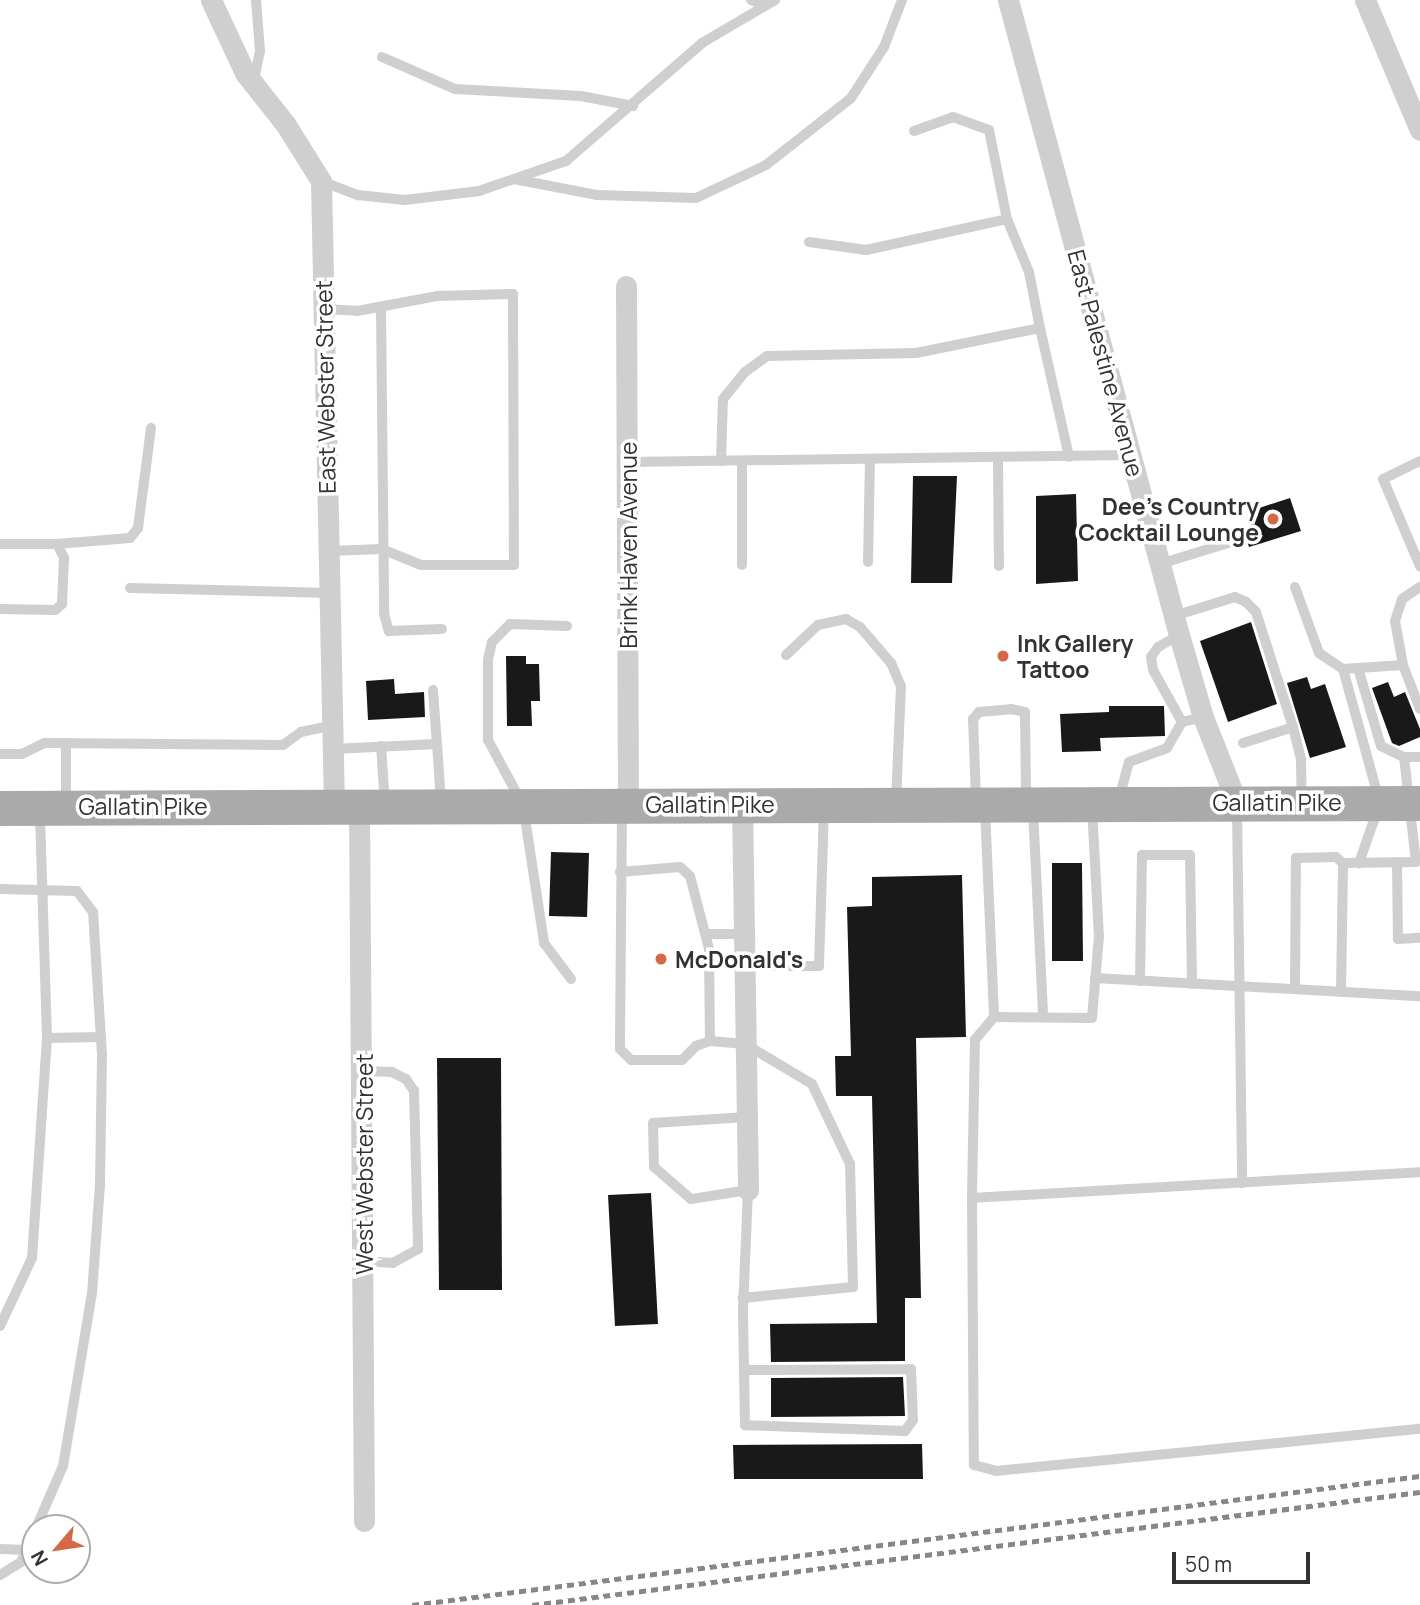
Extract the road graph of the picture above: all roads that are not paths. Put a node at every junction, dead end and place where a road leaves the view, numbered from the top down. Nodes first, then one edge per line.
1 (211, 0) edge
2 (256, 0) edge
3 (751, 0) edge
4 (902, 0) edge
5 (1008, 0) edge
6 (1365, 0) edge
7 (766, 1) edge
8 (382, 57) dead end
9 (253, 84) junction
10 (633, 106) junction
11 (1420, 130) edge
12 (914, 131) dead end
13 (510, 178) junction
14 (321, 181) junction
15 (1007, 219) junction
16 (809, 242) dead end
17 (626, 286) dead end
18 (323, 309) junction
19 (381, 309) junction
20 (1040, 328) junction
21 (152, 428) dead end
22 (1132, 456) junction
23 (1069, 457) junction
24 (870, 459) junction
25 (998, 459) junction
26 (721, 461) junction
27 (1420, 461) edge
28 (629, 462) junction
29 (742, 462) junction
30 (1241, 539) dead end
31 (0, 544) edge
32 (57, 544) junction
33 (382, 549) junction
34 (329, 551) junction
35 (868, 562) dead end
36 (1160, 564) junction
37 (742, 565) dead end
38 (999, 566) dead end
39 (1420, 566) edge
40 (1295, 587) dead end
41 (1420, 587) edge
42 (130, 588) dead end
43 (330, 593) junction
44 (0, 609) edge
45 (1177, 625) junction
46 (567, 626) dead end
47 (442, 629) dead end
48 (786, 654) dead end
49 (1402, 665) junction
50 (1358, 668) junction
51 (1343, 669) junction
52 (433, 690) dead end
53 (1420, 709) edge
54 (1203, 717) junction
55 (1182, 722) junction
56 (332, 725) junction
57 (1293, 727) junction
58 (66, 743) junction
59 (1243, 743) dead end
60 (437, 744) junction
61 (381, 746) junction
62 (333, 749) junction
63 (0, 754) edge
64 (1404, 757) junction
65 (1420, 757) edge
66 (1105, 802) junction
67 (1302, 802) junction
68 (896, 803) junction
69 (981, 803) junction
70 (1030, 803) junction
71 (1237, 803) junction
72 (1403, 803) edge
73 (625, 804) junction
74 (742, 804) junction
75 (824, 804) junction
76 (523, 805) junction
77 (360, 806) junction
78 (441, 806) junction
79 (53, 807) junction
80 (0, 808) edge
81 (1397, 862) junction
82 (1418, 862) edge
83 (1343, 863) junction
84 (1359, 863) junction
85 (620, 872) junction
86 (0, 889) edge
87 (42, 890) junction
88 (705, 934) junction
89 (744, 934) junction
90 (1420, 938) edge
91 (744, 966) junction
92 (1095, 978) junction
93 (571, 979) dead end
94 (1140, 981) junction
95 (1192, 984) junction
96 (1243, 985) junction
97 (1295, 989) junction
98 (1341, 992) junction
99 (1420, 996) edge
100 (1043, 1015) junction
101 (994, 1017) junction
102 (101, 1037) junction
103 (47, 1038) junction
104 (710, 1041) junction
105 (746, 1044) junction
106 (364, 1071) junction
107 (747, 1117) junction
108 (1420, 1172) edge
109 (1242, 1183) junction
110 (748, 1190) junction
111 (972, 1198) junction
112 (364, 1261) junction
113 (743, 1298) junction
114 (0, 1326) edge
115 (744, 1370) junction
116 (1420, 1429) edge
117 (42, 1514) edge
118 (364, 1521) dead end
119 (0, 1549) edge
120 (21, 1550) edge
121 (21, 1562) edge
122 (0, 1575) edge

1 - 9 street
2 - 9 lane
3 - 7 lane
4 - 13 lane
5 - 22 street, East Palestine Avenue
6 - 11 street
7 - 10 lane
8 - 10 lane
9 - 14 street
10 - 13 lane
12 - 15 lane
13 - 14 lane
14 - 18 street, East Webster Street
15 - 16 lane
15 - 20 lane
17 - 28 street, Brink Haven Avenue
18 - 19 lane
18 - 34 street, East Webster Street
19 - 33 lane
19 - 33 lane
20 - 23 lane
20 - 26 lane
21 - 32 lane
22 - 23 lane
22 - 36 street, East Palestine Avenue
23 - 25 lane
24 - 25 lane
24 - 29 lane
24 - 35 lane
25 - 38 lane
26 - 28 lane
26 - 29 lane
27 - 39 lane
28 - 73 street, Brink Haven Avenue
29 - 37 lane
30 - 36 lane
31 - 32 lane
32 - 44 lane
33 - 34 lane
33 - 47 lane
34 - 43 street, East Webster Street
36 - 45 street, East Palestine Avenue
40 - 51 lane
41 - 49 lane
42 - 43 lane
43 - 56 street, East Webster Street
45 - 54 street, East Palestine Avenue
45 - 55 lane
45 - 57 lane
46 - 76 lane
48 - 68 lane
49 - 50 lane
49 - 53 lane
50 - 51 lane
50 - 64 lane
51 - 72 lane
52 - 60 lane
54 - 55 lane
54 - 71 street, East Palestine Avenue
55 - 66 lane
56 - 58 lane
56 - 62 street, East Webster Street
57 - 59 lane
57 - 67 lane
58 - 63 lane
58 - 79 lane
60 - 61 lane
60 - 78 lane
61 - 62 lane
61 - 77 lane
62 - 77 street, East Webster Street
64 - 65 lane
64 - 72 lane
66 - 70 main road, Gallatin Pike
66 - 71 main road, Gallatin Pike
66 - 92 lane
67 - 71 main road, Gallatin Pike
67 - 72 main road, Gallatin Pike
68 - 69 main road, Gallatin Pike
68 - 75 main road, Gallatin Pike
69 - 70 main road, Gallatin Pike
69 - 70 lane
69 - 101 lane
70 - 100 lane
71 - 96 lane
72 - 82 lane
72 - 84 lane
73 - 74 main road, Gallatin Pike
73 - 76 main road, Gallatin Pike
73 - 85 lane
74 - 75 main road, Gallatin Pike
74 - 89 street
75 - 91 lane
76 - 78 main road, Gallatin Pike
76 - 93 lane
77 - 78 main road, Gallatin Pike
77 - 79 main road, Gallatin Pike
77 - 106 street, West Webster Street
79 - 80 main road, Gallatin Pike
79 - 87 lane
81 - 82 lane
81 - 84 lane
81 - 90 lane
83 - 84 lane
83 - 97 lane
83 - 98 lane
85 - 88 lane
85 - 104 lane
86 - 87 lane
87 - 102 lane
87 - 103 lane
88 - 89 lane
88 - 104 lane
89 - 91 street
91 - 105 street
92 - 94 lane
92 - 100 lane
94 - 95 lane
94 - 95 lane
95 - 96 lane
96 - 97 lane
96 - 109 lane
97 - 98 lane
98 - 99 lane
100 - 101 lane
101 - 111 lane
102 - 103 lane
102 - 117 lane
103 - 114 lane
104 - 105 lane
105 - 107 street
105 - 113 lane
106 - 112 street, West Webster Street
106 - 112 lane
107 - 110 street
107 - 110 lane
108 - 109 lane
109 - 111 lane
110 - 113 lane
111 - 116 lane
112 - 118 street, West Webster Street
113 - 115 lane
115 - 115 lane
119 - 120 lane
121 - 122 lane

